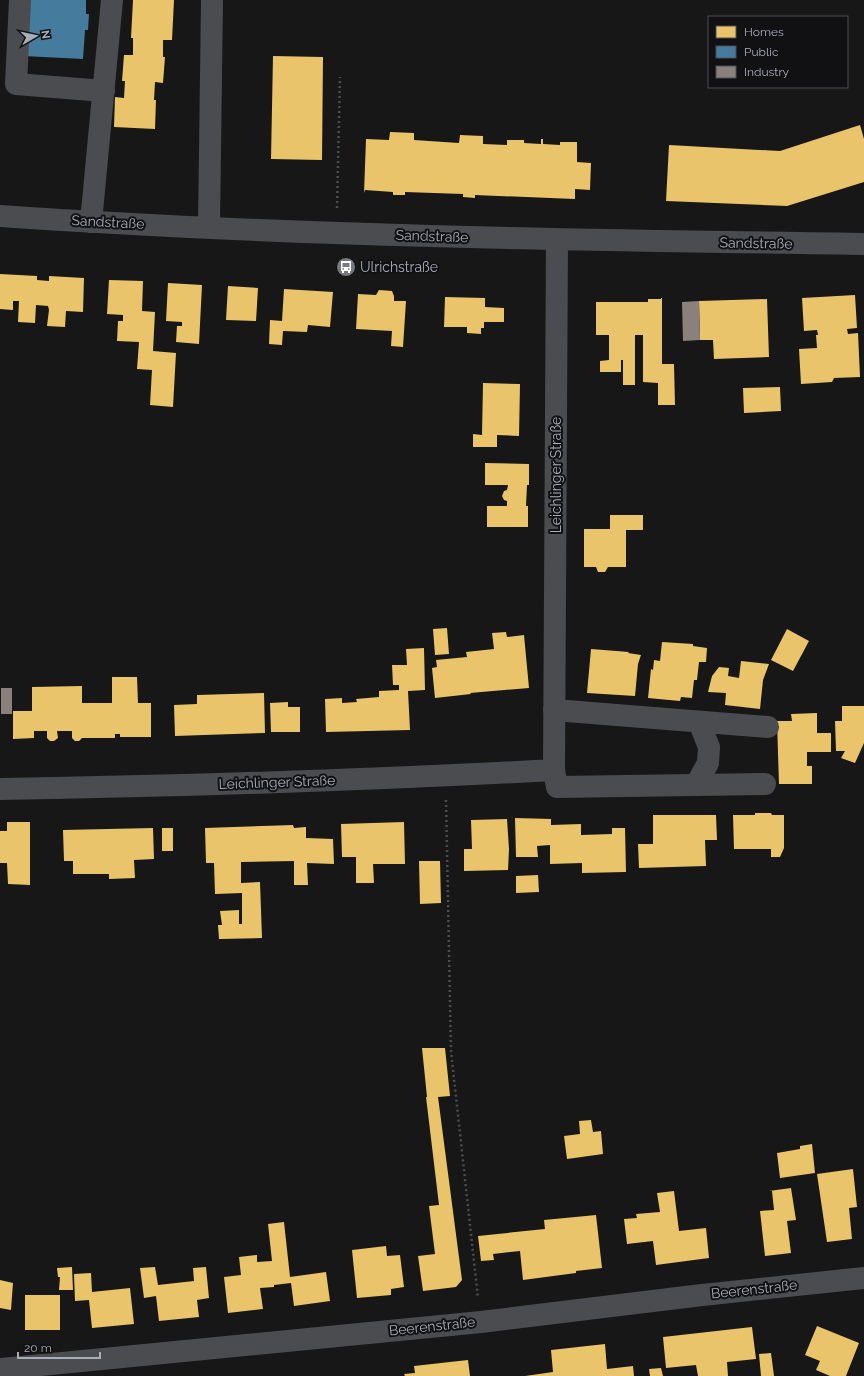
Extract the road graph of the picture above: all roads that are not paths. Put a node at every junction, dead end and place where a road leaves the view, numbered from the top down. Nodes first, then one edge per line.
1 (20, 0) edge
2 (112, 0) edge
3 (212, 0) edge
4 (104, 91) junction
5 (0, 216) edge
6 (91, 222) junction
7 (210, 227) junction
8 (557, 240) junction
9 (864, 244) edge
10 (554, 710) junction
11 (699, 722) junction
12 (768, 727) dead end
13 (554, 770) junction
14 (765, 784) dead end
15 (696, 785) junction
16 (0, 789) edge
17 (864, 1278) edge
18 (0, 1369) edge

1 - 4 street
2 - 4 street
3 - 7 street
4 - 6 street
5 - 6 street, Sandstraße
6 - 7 street, Sandstraße
7 - 8 street, Sandstraße
8 - 9 street, Sandstraße
8 - 10 street, Leichlinger Straße
10 - 11 street
10 - 13 street, Leichlinger Straße
11 - 12 street
11 - 15 street
13 - 15 street, Leichlinger Straße
13 - 16 street, Leichlinger Straße
14 - 15 street, Leichlinger Straße
17 - 18 street, Beerenstraße

